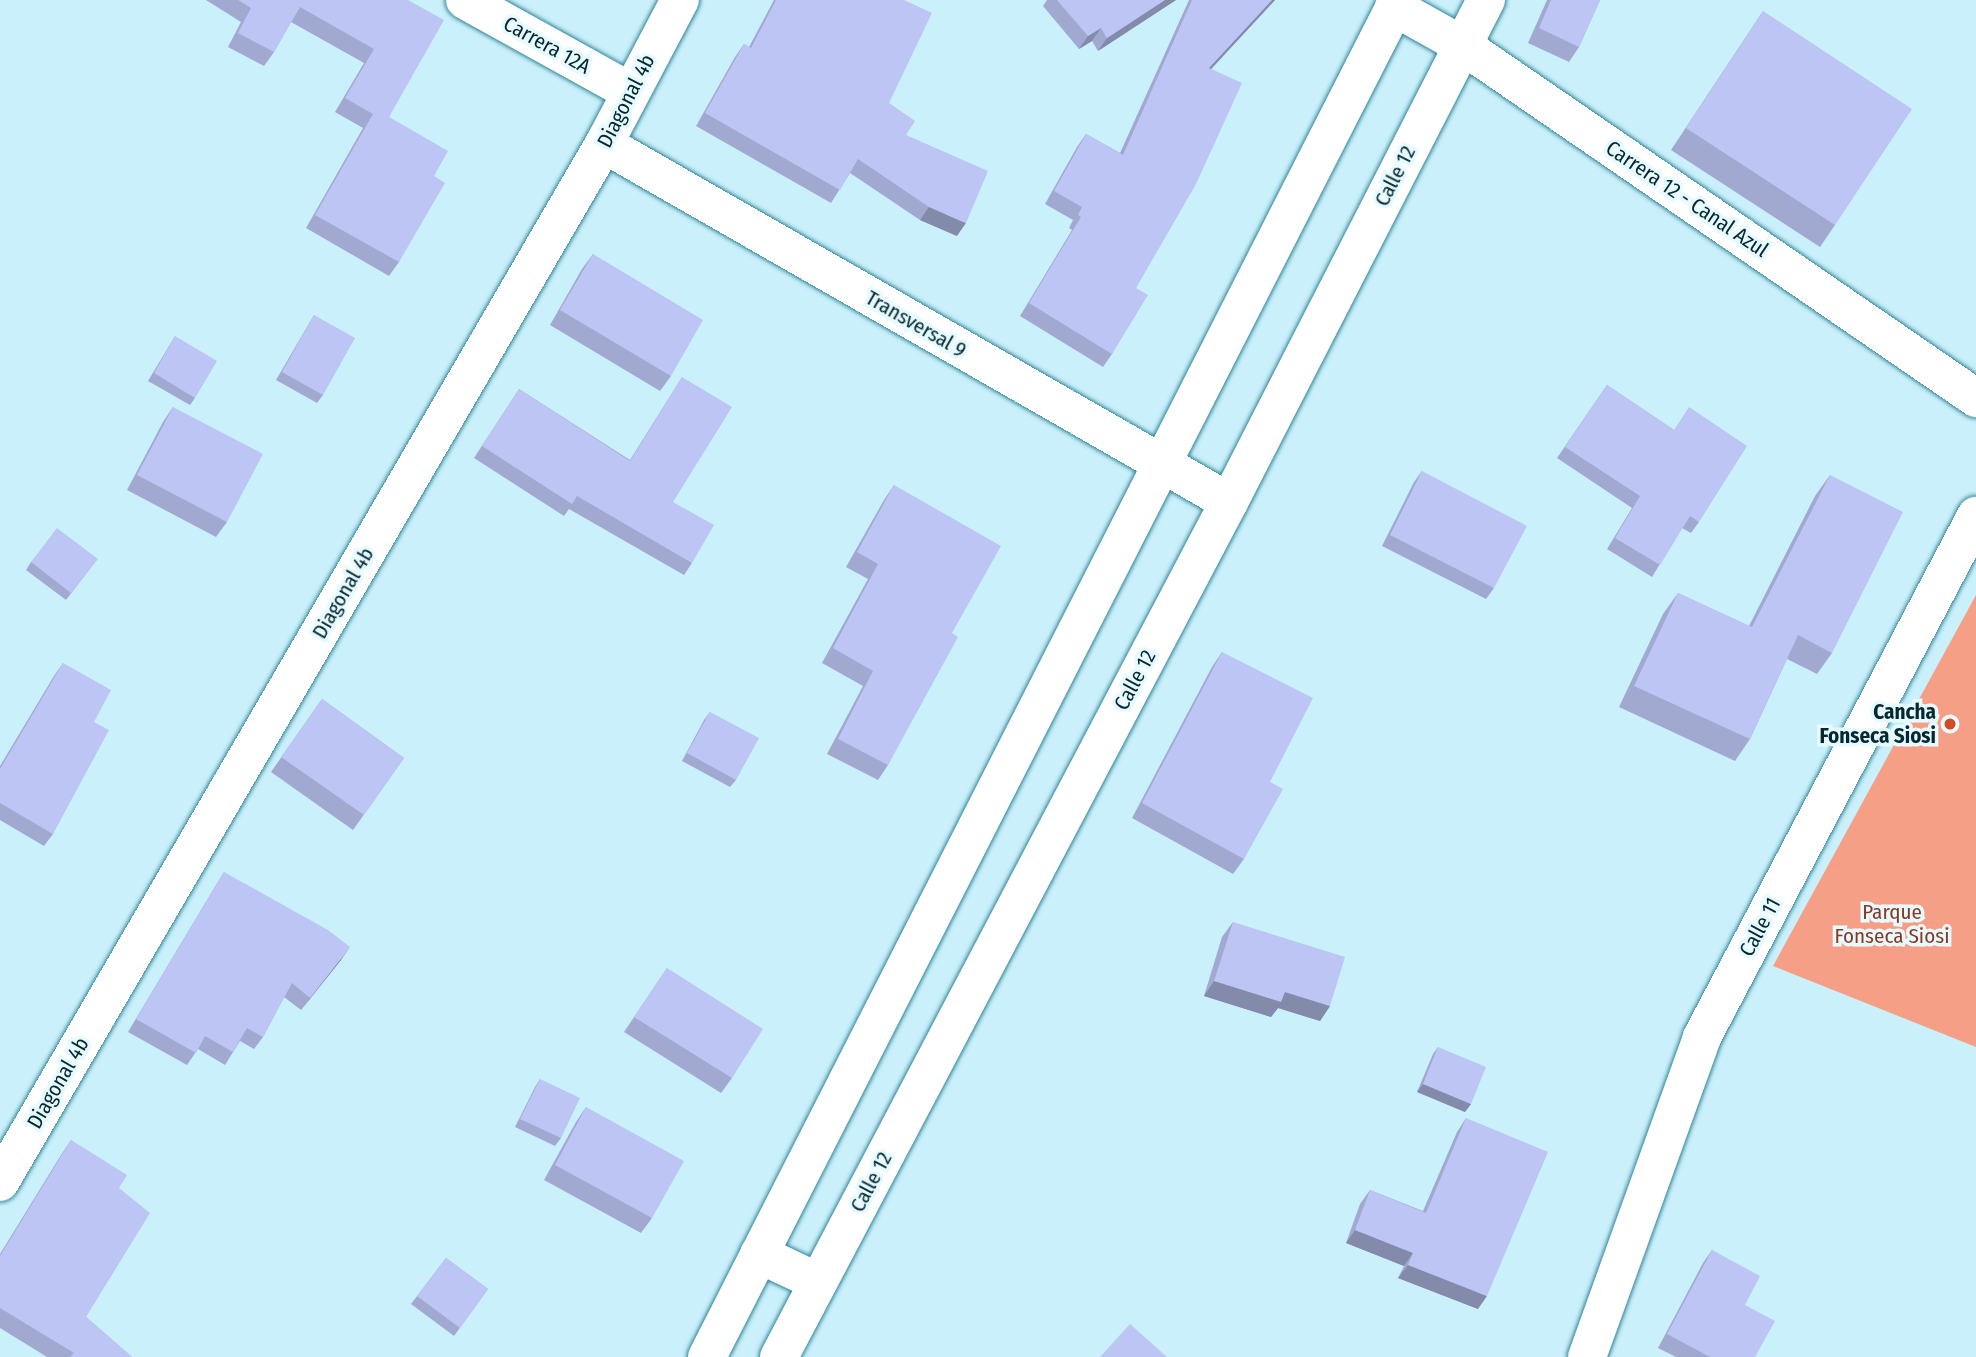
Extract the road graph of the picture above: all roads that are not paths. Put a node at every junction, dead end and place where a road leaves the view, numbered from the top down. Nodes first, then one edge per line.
1 (465, 0) edge
2 (680, 0) edge
3 (1486, 0) edge
4 (1396, 4) edge
5 (1462, 45) junction
6 (629, 91) junction
7 (604, 144) junction
8 (1976, 398) edge
9 (1158, 464) junction
10 (1229, 502) junction
11 (1976, 516) edge
12 (0, 1182) edge
13 (759, 1254) junction
14 (818, 1282) junction
15 (707, 1357) edge
16 (779, 1357) edge
17 (1587, 1357) edge

1 - 6 street, Carrera 12A
2 - 6 street, Diagonal 4b
3 - 5 street, Calle 12
4 - 5 street, Carrera 12 - Canal Azul
4 - 9 street
5 - 8 street, Carrera 12 - Canal Azul
5 - 10 street, Calle 12
6 - 7 street, Diagonal 4b
7 - 9 street, Transversal 9
7 - 12 street, Diagonal 4b
9 - 10 street, Transversal 9
9 - 13 street
10 - 14 street, Calle 12
11 - 17 street, Calle 11
13 - 14 street
13 - 15 street
14 - 16 street, Calle 12

